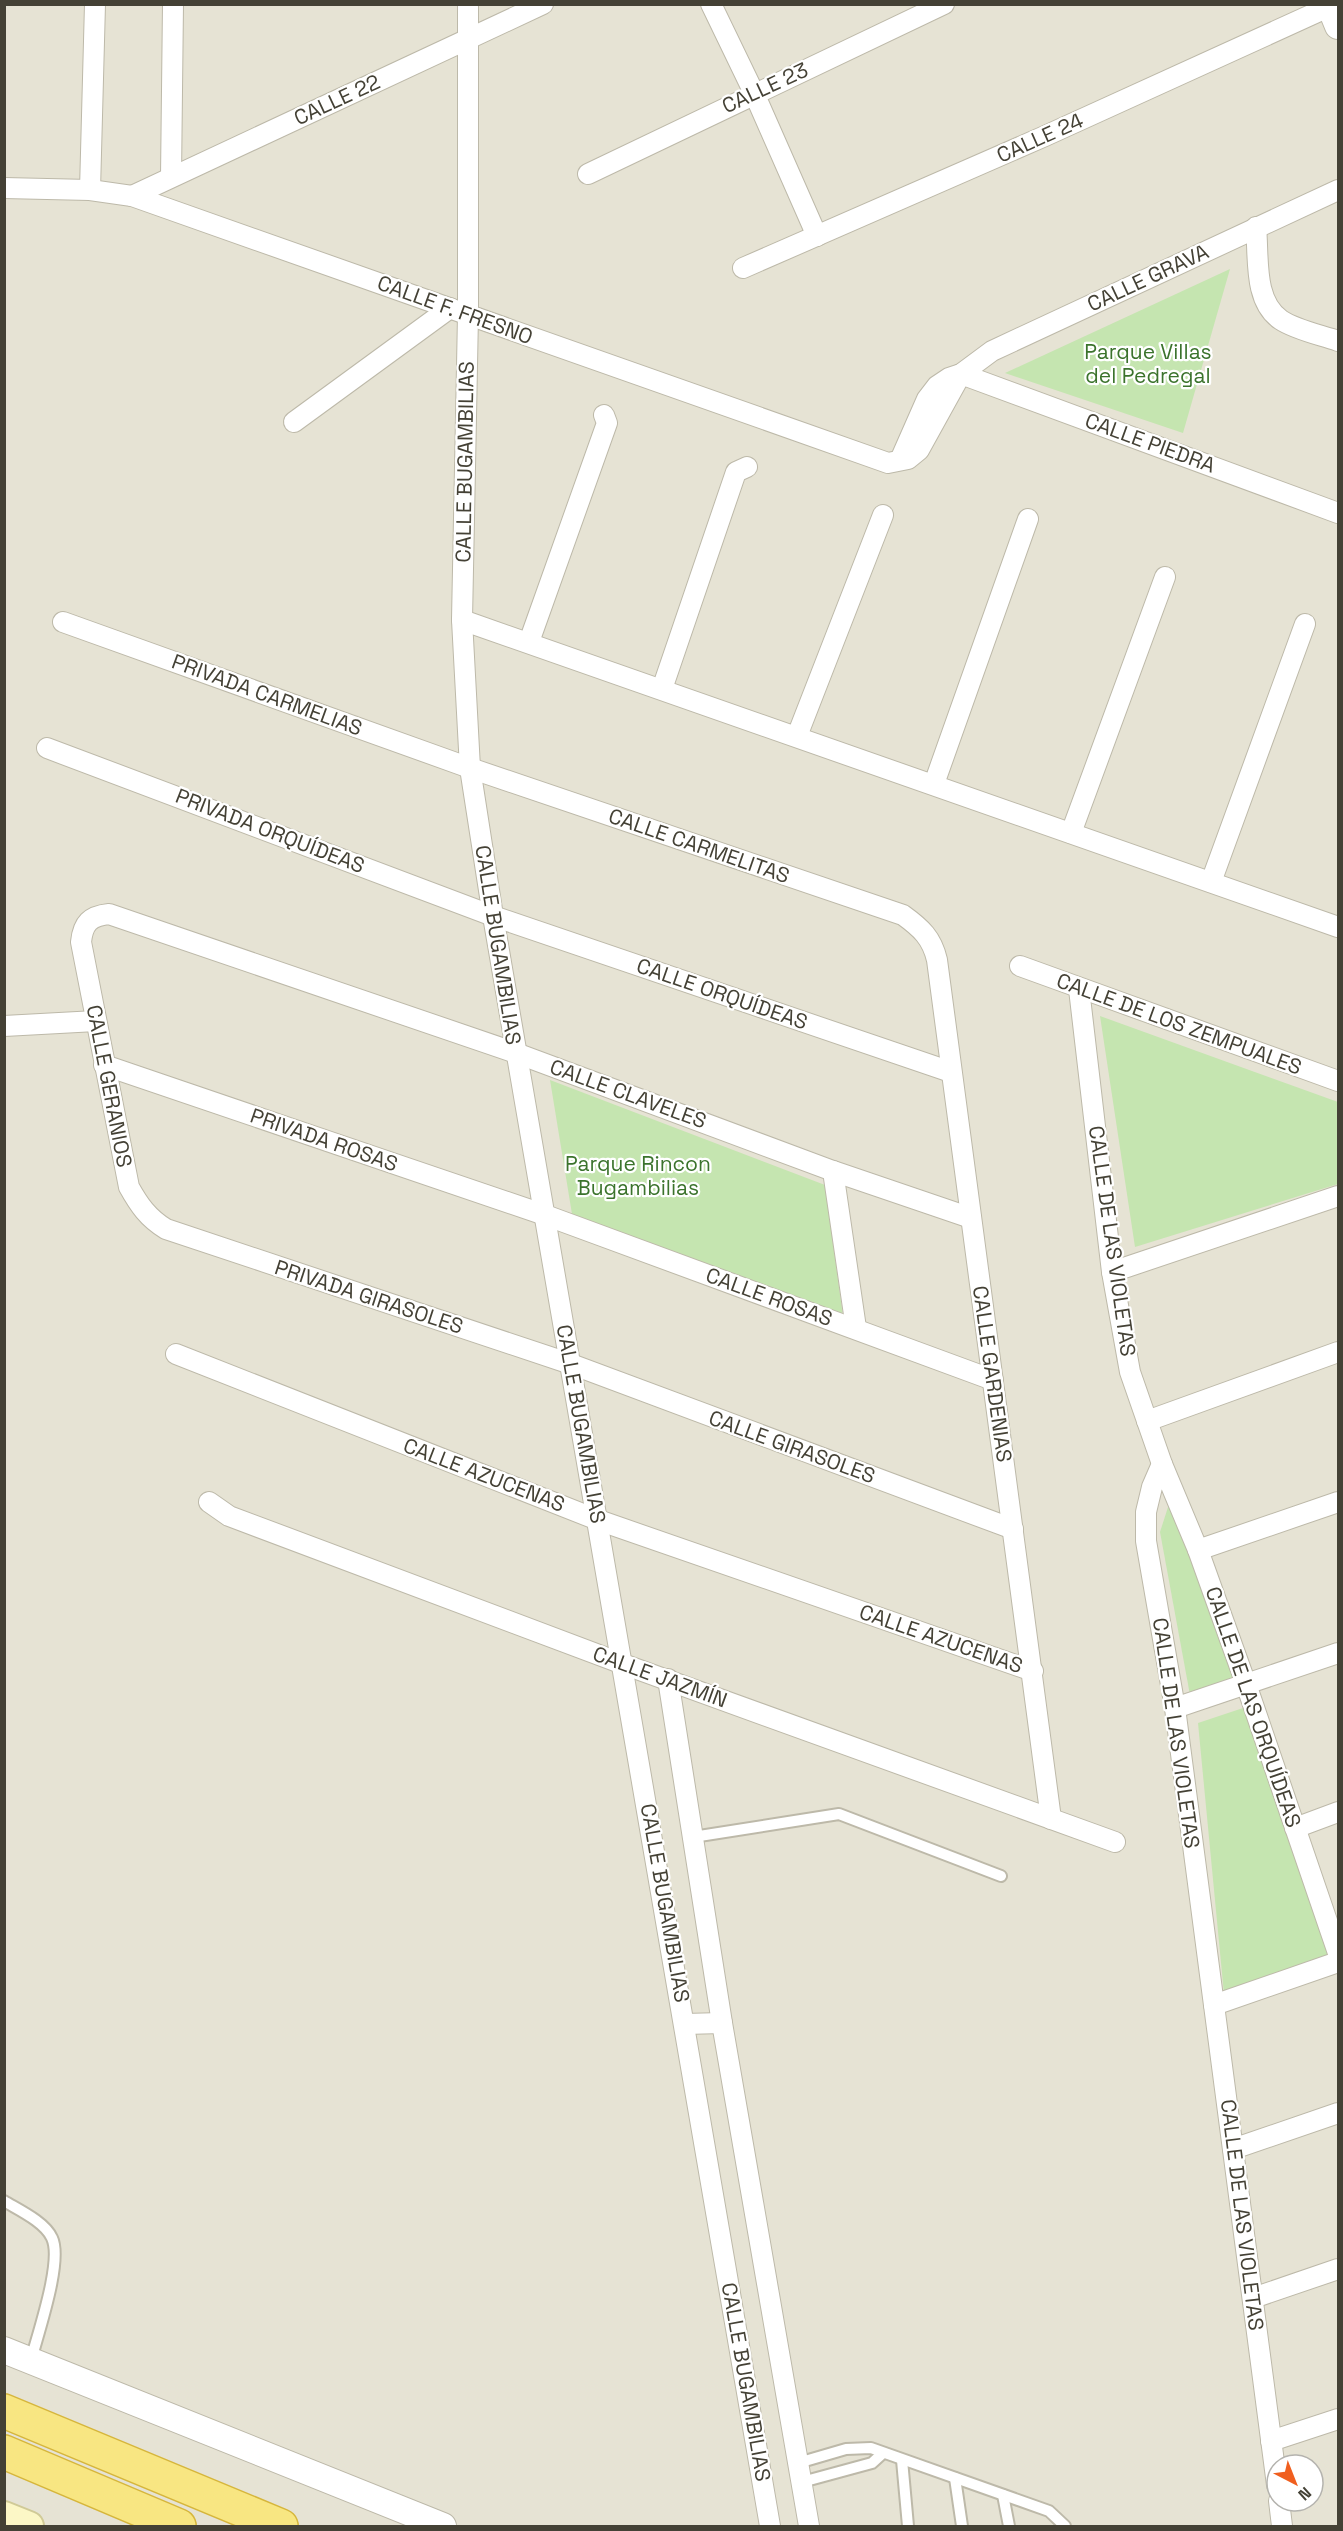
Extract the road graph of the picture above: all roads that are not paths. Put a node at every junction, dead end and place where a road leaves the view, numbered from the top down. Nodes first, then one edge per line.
1 (95, 4) edge
2 (468, 4) edge
3 (543, 4) edge
4 (711, 4) edge
5 (944, 4) edge
6 (174, 5) edge
7 (1333, 10) edge
8 (468, 39) junction
9 (754, 93) junction
10 (588, 174) dead end
11 (171, 177) junction
12 (4, 188) edge
13 (90, 190) junction
14 (1338, 190) edge
15 (132, 196) junction
16 (1256, 227) junction
17 (817, 236) junction
18 (743, 268) dead end
19 (459, 312) junction
20 (1338, 341) edge
21 (961, 374) junction
22 (604, 415) dead end
23 (294, 422) dead end
24 (899, 463) joint
25 (747, 467) dead end
26 (1338, 513) edge
27 (883, 515) dead end
28 (1028, 519) dead end
29 (1165, 577) dead end
30 (462, 620) junction
31 (63, 622) dead end
32 (1305, 624) dead end
33 (529, 642) junction
34 (662, 689) junction
35 (797, 736) junction
36 (47, 748) dead end
37 (470, 768) junction
38 (934, 784) junction
39 (1071, 833) junction
40 (1210, 882) junction
41 (493, 916) junction
42 (1338, 927) edge
43 (82, 928) joint
44 (925, 932) joint
45 (1020, 966) dead end
46 (1079, 989) junction
47 (96, 1021) junction
48 (4, 1026) edge
49 (516, 1053) junction
50 (104, 1065) junction
51 (951, 1072) junction
52 (1338, 1081) edge
53 (833, 1171) junction
54 (1338, 1196) edge
55 (545, 1215) junction
56 (971, 1218) junction
57 (166, 1229) joint
58 (1112, 1272) junction
59 (855, 1328) junction
60 (1338, 1352) edge
61 (176, 1354) dead end
62 (571, 1364) junction
63 (993, 1380) junction
64 (1147, 1421) junction
65 (1162, 1464) junction
66 (209, 1502) dead end
67 (1338, 1502) edge
68 (598, 1520) junction
69 (1013, 1529) junction
70 (1198, 1550) junction
71 (1338, 1653) edge
72 (623, 1664) junction
73 (1033, 1671) junction
74 (668, 1679) junction
75 (1246, 1684) junction
76 (1175, 1708) junction
77 (1338, 1812) edge
78 (1051, 1819) junction
79 (1295, 1828) junction
80 (693, 1837) junction
81 (1115, 1842) dead end
82 (1001, 1876) dead end
83 (1338, 1953) edge
84 (1338, 1962) edge
85 (1214, 2005) junction
86 (722, 2023) junction
87 (686, 2024) junction
88 (1338, 2113) edge
89 (1233, 2149) junction
90 (4, 2201) edge
91 (1338, 2269) edge
92 (1253, 2298) junction
93 (4, 2350) edge
94 (4, 2358) edge
95 (31, 2360) junction
96 (4, 2411) edge
97 (1338, 2419) edge
98 (1271, 2441) junction
99 (4, 2452) edge
100 (884, 2453) junction
101 (1273, 2453) edge
102 (902, 2460) junction
103 (800, 2473) junction
104 (956, 2478) junction
105 (1003, 2495) junction
106 (4, 2516) edge
107 (29, 2526) edge
108 (179, 2526) edge
109 (281, 2526) edge
110 (443, 2526) edge
111 (770, 2526) edge
112 (809, 2526) edge
113 (908, 2526) edge
114 (962, 2526) edge
115 (1009, 2526) edge
116 (1065, 2526) edge

1 - 13 street
2 - 8 street, CALLE BUGAMBILIAS
3 - 8 street, CALLE 22
4 - 9 street
5 - 9 street, CALLE 23
6 - 11 street
7 - 17 street, CALLE 24
8 - 11 street, CALLE 22
8 - 19 street, CALLE BUGAMBILIAS
9 - 10 street, CALLE 23
9 - 17 street
11 - 15 street, CALLE 22
12 - 13 street, CALLE F. FRESNO
13 - 15 street, CALLE F. FRESNO
14 - 16 street, CALLE GRAVA
15 - 19 street, CALLE F. FRESNO
16 - 20 street
16 - 21 street, CALLE GRAVA
17 - 18 street, CALLE 24
19 - 23 street
19 - 24 street, CALLE F. FRESNO
19 - 30 street, CALLE BUGAMBILIAS
21 - 24 street, CALLE GRAVA
21 - 26 street, CALLE PIEDRA
22 - 33 street
25 - 34 street
27 - 35 street
28 - 38 street
29 - 39 street
30 - 33 street
30 - 37 street, CALLE BUGAMBILIAS
31 - 37 street, PRIVADA CARMELIAS
32 - 40 street
33 - 34 street
34 - 35 street
35 - 38 street
36 - 41 street, PRIVADA ORQUÍDEAS
37 - 41 street, CALLE BUGAMBILIAS
37 - 44 street, CALLE CARMELITAS
38 - 39 street
39 - 40 street
40 - 42 street
41 - 49 street, CALLE BUGAMBILIAS
41 - 51 street, CALLE ORQUÍDEAS
43 - 47 street, CALLE GERANIOS
43 - 49 street, CALLE CLAVELES
44 - 51 street, CALLE GARDENIAS
45 - 46 street, CALLE DE LOS ZEMPUALES
46 - 52 street, CALLE DE LOS ZEMPUALES
46 - 58 street, CALLE DE LAS VIOLETAS
47 - 48 street
47 - 50 street, CALLE GERANIOS
49 - 53 street, CALLE CLAVELES
49 - 55 street, CALLE BUGAMBILIAS
50 - 55 street, PRIVADA ROSAS
50 - 57 street, CALLE GERANIOS
51 - 56 street, CALLE GARDENIAS
53 - 56 street, CALLE CLAVELES
53 - 59 street
54 - 58 street
55 - 59 street, CALLE ROSAS
55 - 62 street, CALLE BUGAMBILIAS
56 - 63 street, CALLE GARDENIAS
57 - 62 street, PRIVADA GIRASOLES
58 - 64 street, CALLE DE LAS VIOLETAS
59 - 63 street, CALLE ROSAS
60 - 64 street
61 - 68 street, CALLE AZUCENAS
62 - 68 street, CALLE BUGAMBILIAS
62 - 69 street, CALLE GIRASOLES
63 - 69 street, CALLE GARDENIAS
64 - 65 street, CALLE DE LAS VIOLETAS
65 - 70 street, CALLE DE LAS ORQUÍDEAS
65 - 76 street, CALLE DE LAS VIOLETAS
66 - 72 street, CALLE JAZMÍN
67 - 70 street
68 - 72 street, CALLE BUGAMBILIAS
68 - 73 street, CALLE AZUCENAS
69 - 73 street, CALLE GARDENIAS
70 - 75 street, CALLE DE LAS ORQUÍDEAS
71 - 75 street
72 - 74 street, CALLE JAZMÍN
72 - 87 street, CALLE BUGAMBILIAS
73 - 78 street, CALLE GARDENIAS
74 - 78 street, CALLE JAZMÍN
74 - 80 street, CALLE BUGAMBILIAS
75 - 76 street
75 - 79 street, CALLE DE LAS ORQUÍDEAS
76 - 85 street, CALLE DE LAS VIOLETAS
77 - 79 street
78 - 81 street, CALLE JAZMÍN
79 - 83 street, CALLE DE LAS ORQUÍDEAS
80 - 82 lane
80 - 86 street, CALLE BUGAMBILIAS
84 - 85 street
85 - 89 street, CALLE DE LAS VIOLETAS
86 - 87 street
86 - 103 street, CALLE BUGAMBILIAS
87 - 111 street, CALLE BUGAMBILIAS
88 - 89 street
89 - 92 street, CALLE DE LAS VIOLETAS
90 - 95 lane
91 - 92 street
92 - 98 street, CALLE DE LAS VIOLETAS
93 - 95 street
94 - 95 street
95 - 110 street
96 - 109 highway
97 - 98 street
98 - 101 street, CALLE DE LAS VIOLETAS
99 - 108 highway
100 - 102 lane
100 - 103 lane
100 - 103 lane
102 - 104 lane
102 - 113 lane
103 - 112 street, CALLE BUGAMBILIAS
104 - 105 lane
104 - 114 lane
105 - 115 lane
105 - 116 lane
106 - 107 main road

